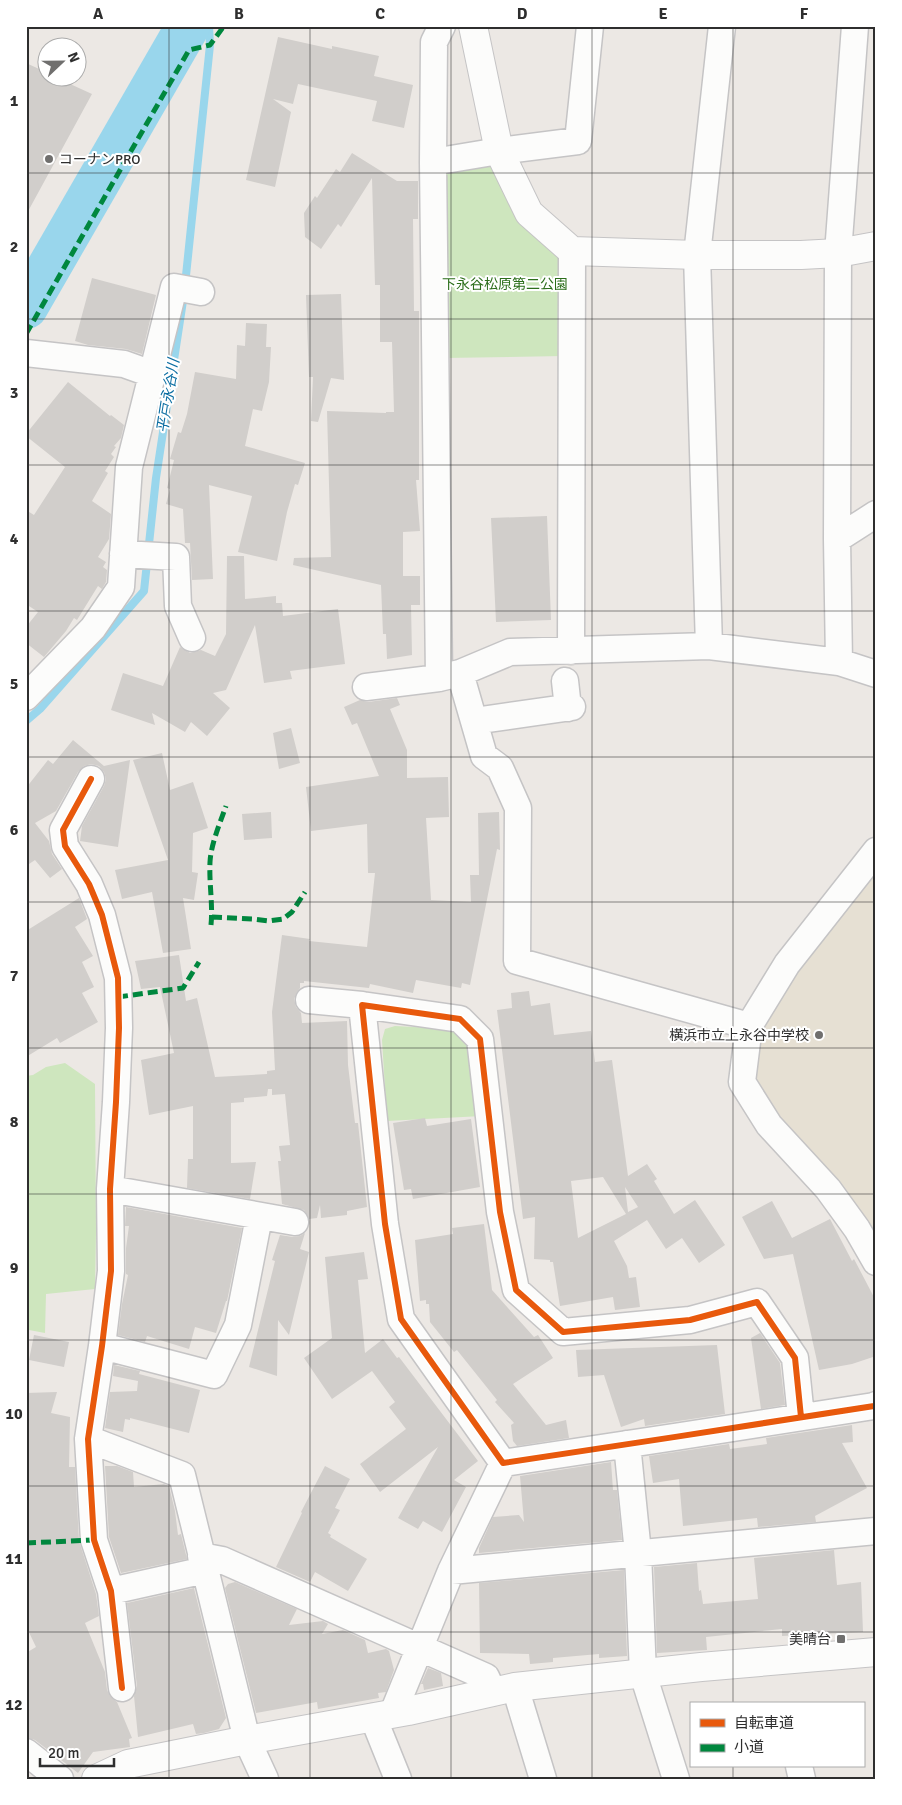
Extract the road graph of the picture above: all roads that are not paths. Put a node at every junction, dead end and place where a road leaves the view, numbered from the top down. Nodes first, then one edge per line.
1 (442, 26) edge
2 (473, 26) edge
3 (590, 26) edge
4 (722, 26) edge
5 (855, 26) edge
6 (499, 151) junction
7 (432, 162) junction
8 (876, 246) edge
9 (572, 251) junction
10 (838, 253) junction
11 (697, 255) junction
12 (201, 292) dead end
13 (28, 354) edge
14 (152, 374) junction
15 (876, 514) edge
16 (837, 539) junction
17 (130, 554) junction
18 (192, 638) dead end
19 (708, 646) junction
20 (565, 661) junction
21 (839, 662) junction
22 (875, 673) edge
23 (450, 676) junction
24 (366, 687) dead end
25 (26, 696) edge
26 (474, 721) junction
27 (91, 779) dead end
28 (876, 851) edge
29 (309, 1000) dead end
30 (362, 1005) junction
31 (749, 1026) junction
32 (110, 1189) junction
33 (259, 1217) junction
34 (295, 1222) dead end
35 (876, 1262) edge
36 (102, 1346) junction
37 (875, 1413) edge
38 (801, 1418) junction
39 (88, 1439) junction
40 (627, 1444) junction
41 (503, 1463) junction
42 (876, 1531) edge
43 (638, 1553) junction
44 (203, 1563) junction
45 (451, 1571) junction
46 (111, 1591) junction
47 (420, 1648) junction
48 (876, 1652) edge
49 (644, 1674) junction
50 (122, 1688) dead end
51 (504, 1689) junction
52 (383, 1715) junction
53 (248, 1740) junction
54 (26, 1752) edge
55 (60, 1779) edge
56 (96, 1779) edge
57 (265, 1779) edge
58 (398, 1779) edge
59 (543, 1779) edge
60 (676, 1779) edge

1 - 7 street
2 - 6 street
3 - 6 street
4 - 11 street
5 - 10 street
6 - 7 street
6 - 9 street
7 - 23 street
8 - 10 street
9 - 11 street
9 - 20 street
10 - 11 street
10 - 16 street
11 - 19 street
12 - 14 street
13 - 14 street
14 - 17 street
15 - 16 street
16 - 21 street
17 - 18 street
17 - 25 street
19 - 20 street
19 - 21 street
20 - 23 street
20 - 26 street
21 - 22 street
23 - 24 street
23 - 26 street
26 - 31 street
27 - 32 street
28 - 31 street
29 - 30 street
30 - 38 street
30 - 41 street
31 - 35 street
32 - 33 street
32 - 36 street
33 - 34 street
33 - 36 street
36 - 39 street
37 - 38 street
38 - 40 street
39 - 44 street
39 - 46 street
40 - 41 street
40 - 43 street
41 - 45 street
42 - 43 street
43 - 45 street
43 - 49 street
44 - 46 street
44 - 47 street
44 - 53 street
45 - 47 street
46 - 50 street
47 - 51 street
47 - 52 street
48 - 49 street
49 - 51 street
49 - 60 street
51 - 52 street
51 - 59 street
52 - 53 street
52 - 58 street
53 - 56 street
53 - 57 street
54 - 55 street

